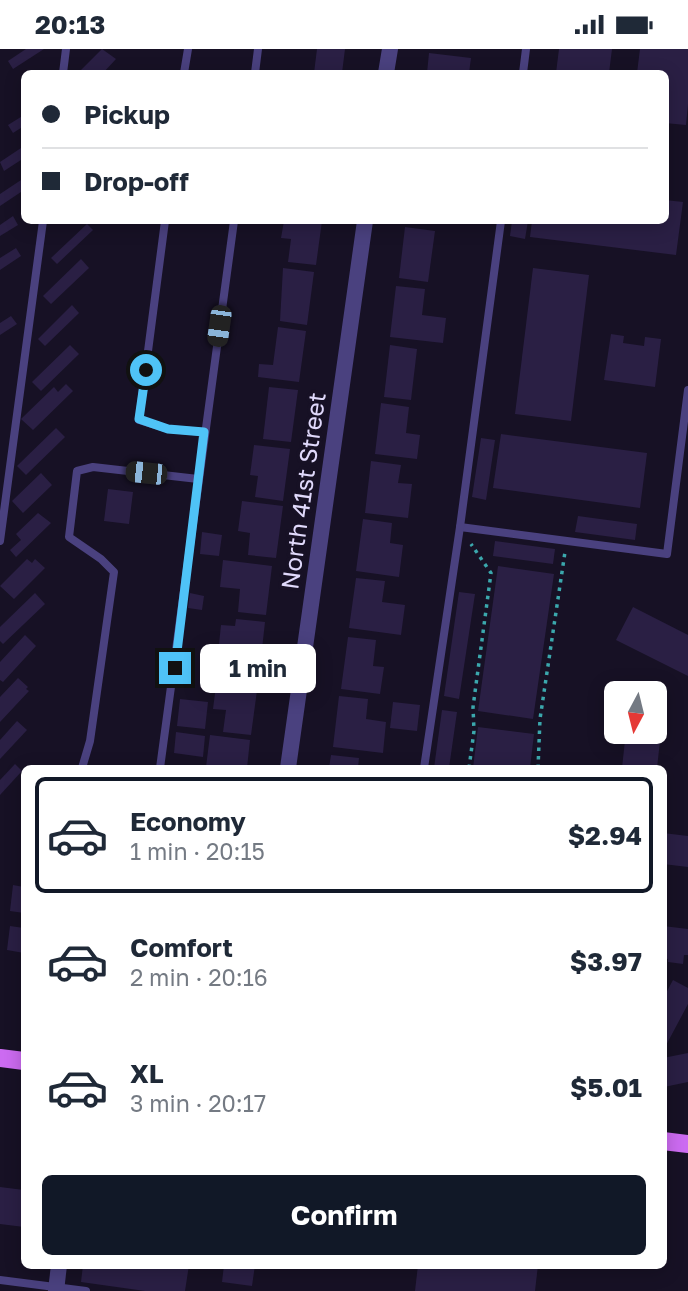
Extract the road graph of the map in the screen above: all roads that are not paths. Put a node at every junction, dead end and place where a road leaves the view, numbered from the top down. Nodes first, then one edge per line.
1 (66, 49) edge
2 (188, 49) edge
3 (258, 49) edge
4 (390, 49) edge
5 (526, 49) edge
6 (63, 70) edge
7 (184, 70) edge
8 (255, 70) edge
9 (386, 70) edge
10 (523, 70) edge
11 (43, 224) edge
12 (165, 224) edge
13 (234, 224) edge
14 (365, 224) edge
15 (501, 224) edge
16 (688, 390) edge
17 (204, 432) junction
18 (5, 473) edge
19 (198, 479) junction
20 (460, 527) junction
21 (0, 541) edge
22 (83, 765) edge
23 (160, 765) edge
24 (288, 765) edge
25 (424, 765) edge
26 (0, 1058) edge
27 (21, 1061) edge
28 (667, 1141) edge
29 (688, 1144) edge
30 (58, 1269) edge
31 (0, 1280) edge
32 (56, 1289) edge
33 (86, 1291) edge

1 - 6 lane
2 - 7 lane
3 - 8 lane
4 - 9 street
5 - 10 lane
11 - 18 lane
12 - 17 lane
13 - 17 lane
14 - 24 street, North 41st Street
15 - 20 lane
16 - 20 lane
17 - 19 lane
18 - 21 lane
19 - 22 lane
19 - 23 lane
20 - 25 lane
26 - 27 main road
28 - 29 main road
30 - 32 street
31 - 32 lane
32 - 33 lane

